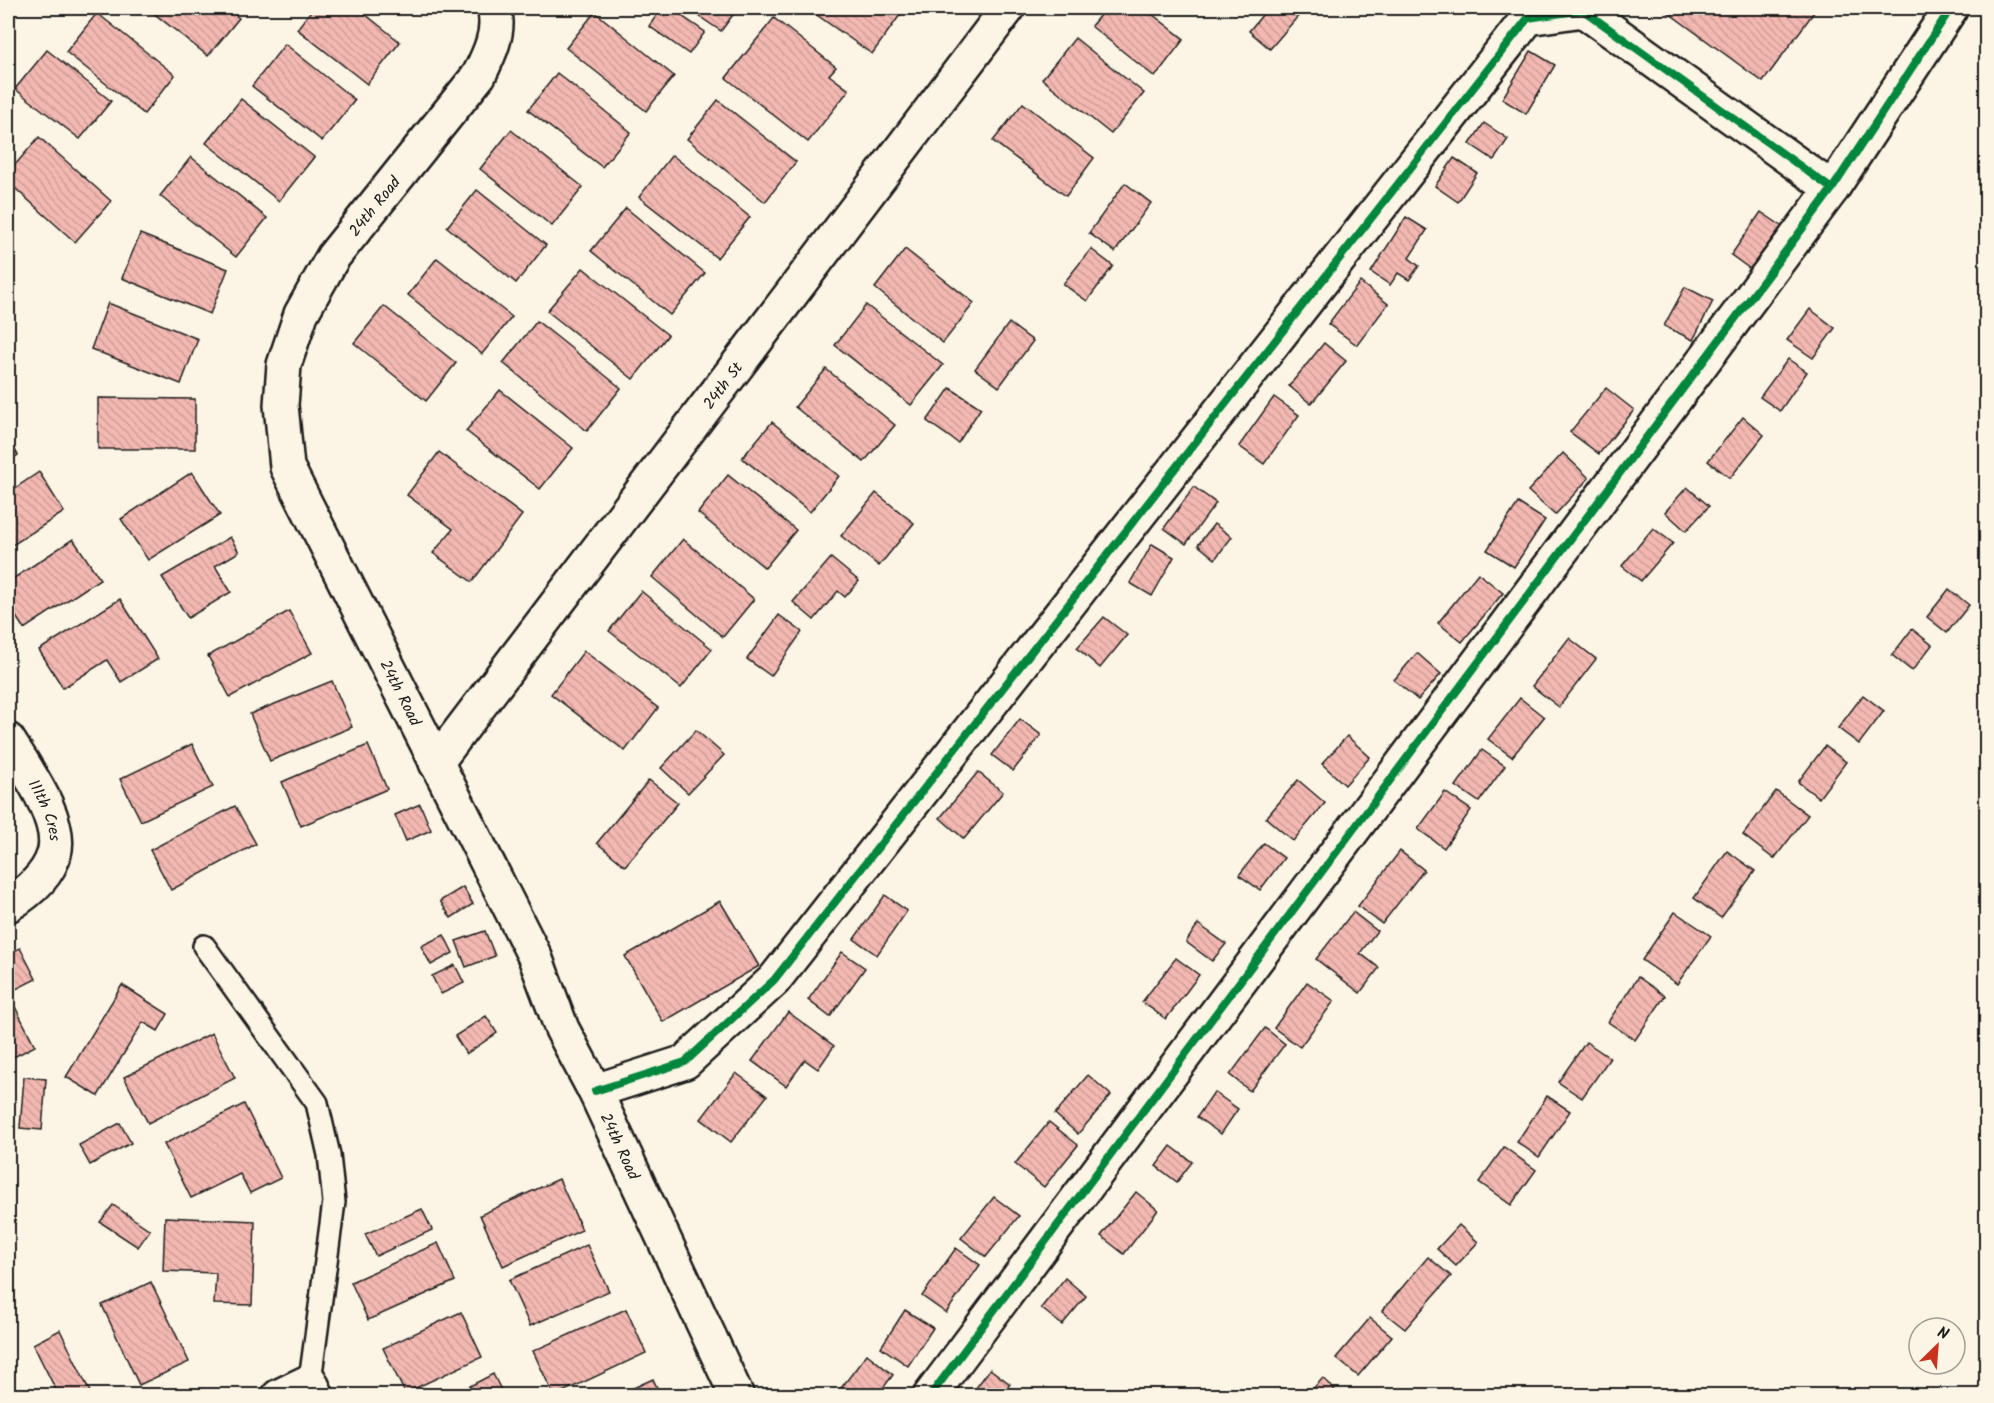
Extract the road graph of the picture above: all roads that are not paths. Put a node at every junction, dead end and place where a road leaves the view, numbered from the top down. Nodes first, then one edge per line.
1 (494, 8) edge
2 (1008, 8) edge
3 (1951, 8) edge
4 (1832, 189) junction
5 (8, 740) edge
6 (436, 763) junction
7 (8, 905) edge
8 (204, 946) dead end
9 (595, 1091) junction
10 (313, 1388) edge
11 (279, 1395) edge
12 (737, 1395) edge
13 (930, 1395) edge

1 - 6 street, 24th Road
2 - 6 street, 24th St
3 - 4 street
4 - 9 street
4 - 13 street
5 - 7 street, 111th Cres
6 - 9 street, 24th Road
8 - 10 lane
9 - 12 street, 24th Road
10 - 11 street

